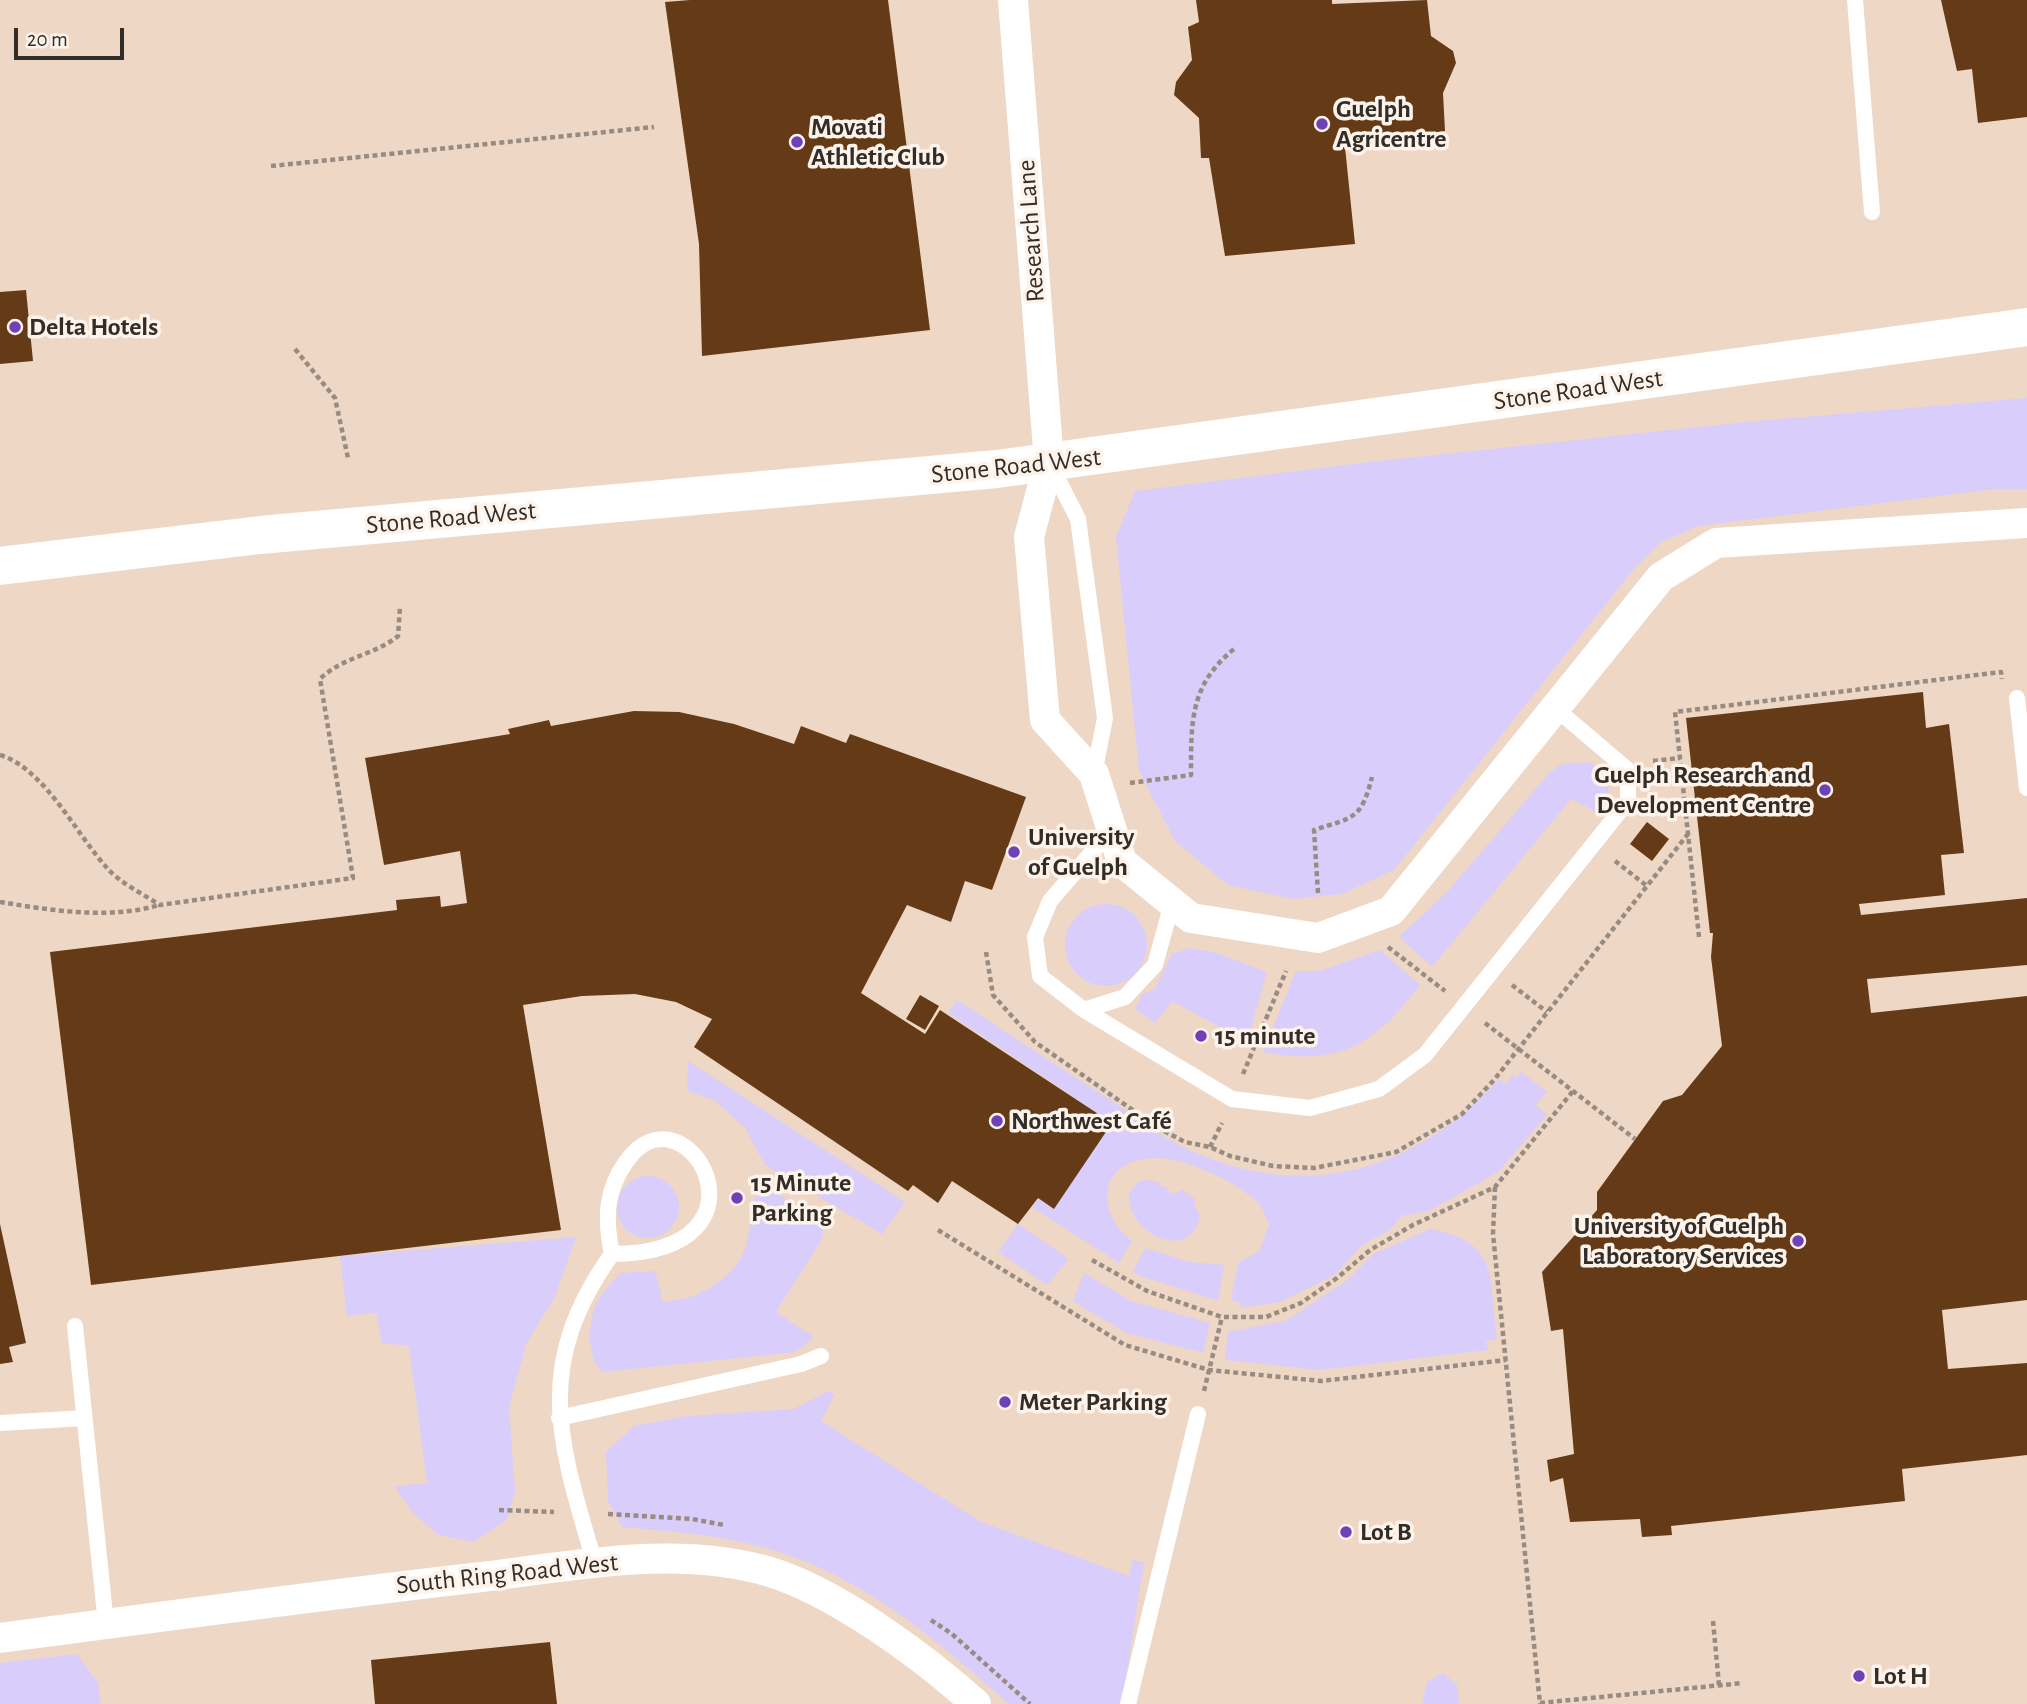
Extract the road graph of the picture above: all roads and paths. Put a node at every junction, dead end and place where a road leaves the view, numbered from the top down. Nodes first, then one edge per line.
1 (1013, 0) edge
2 (1855, 0) edge
3 (654, 127) dead end
4 (271, 166) dead end
5 (1872, 212) dead end
6 (2027, 327) edge
7 (295, 349) dead end
8 (348, 458) dead end
9 (1049, 462) junction
10 (2027, 523) edge
11 (0, 566) edge
12 (400, 607) dead end
13 (1234, 649) dead end
14 (2017, 698) joint
15 (1555, 708) junction
16 (0, 755) edge
17 (1372, 777) dead end
18 (1096, 781) junction
19 (2027, 788) edge
20 (1111, 829) junction
21 (1688, 834) junction
22 (1594, 845) junction
23 (1647, 886) junction
24 (1318, 893) dead end
25 (0, 902) edge
26 (1172, 903) junction
27 (160, 905) junction
28 (1699, 937) dead end
29 (1387, 947) dead end
30 (986, 952) dead end
31 (1286, 971) dead end
32 (1493, 971) junction
33 (1454, 998) dead end
34 (1084, 1010) junction
35 (1547, 1012) junction
36 (1485, 1023) dead end
37 (1519, 1049) junction
38 (1240, 1081) dead end
39 (1573, 1091) junction
40 (1225, 1116) dead end
41 (1635, 1139) dead end
42 (1210, 1147) junction
43 (1494, 1187) junction
44 (938, 1230) dead end
45 (612, 1254) junction
46 (1092, 1260) dead end
47 (1222, 1317) junction
48 (75, 1326) dead end
49 (821, 1356) dead end
50 (1506, 1360) junction
51 (1209, 1370) junction
52 (1198, 1415) joint
53 (84, 1418) junction
54 (559, 1418) junction
55 (0, 1423) edge
56 (596, 1564) junction
57 (1713, 1620) dead end
58 (106, 1624) junction
59 (0, 1638) edge
60 (1743, 1683) dead end
61 (1719, 1685) junction
62 (976, 1704) edge
63 (1128, 1704) edge
64 (1540, 1704) edge

1 - 9 street, Research Lane
2 - 5 lane
3 - 4 path
6 - 9 main road, Stone Road West
7 - 8 path
9 - 11 main road, Stone Road West
9 - 18 lane
9 - 18 street, Research Lane
10 - 15 street
12 - 27 path
13 - 18 path
14 - 19 lane
14 - 21 path
15 - 22 lane
15 - 26 street
16 - 27 path
17 - 24 path
18 - 20 street
20 - 26 street
20 - 34 lane
21 - 23 path
21 - 28 path
22 - 23 path
22 - 32 lane
23 - 35 path
25 - 27 path
26 - 34 lane
29 - 33 path
30 - 42 path
31 - 38 path
32 - 34 lane
32 - 35 path
35 - 37 path
36 - 37 path
37 - 39 path
37 - 42 path
39 - 41 path
39 - 43 path
40 - 42 path
43 - 47 path
43 - 50 path
44 - 51 path
45 - 45 lane
45 - 54 lane
46 - 47 path
47 - 51 path
48 - 53 lane
49 - 54 lane
50 - 51 path
50 - 64 path
51 - 52 path
52 - 63 lane
53 - 55 lane
53 - 58 lane
54 - 56 lane
56 - 58 street, South Ring Road West
56 - 62 street, South Ring Road West
57 - 61 path
58 - 59 street, South Ring Road West
60 - 61 path
61 - 64 path

